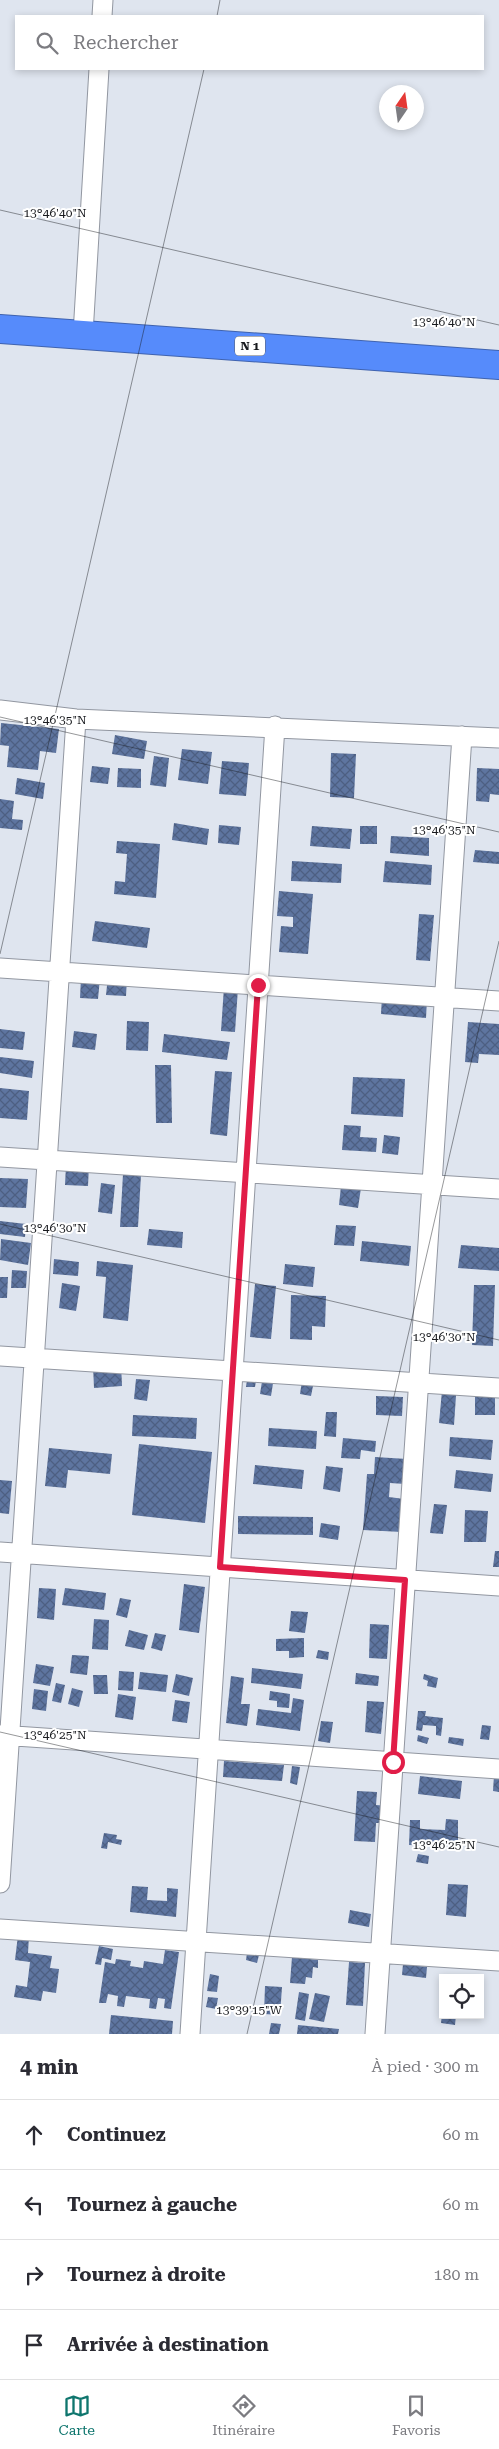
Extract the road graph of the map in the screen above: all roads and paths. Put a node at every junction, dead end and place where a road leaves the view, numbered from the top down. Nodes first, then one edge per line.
1 (103, 0) edge
2 (102, 15) edge
3 (99, 70) edge
4 (0, 329) edge
5 (83, 334) junction
6 (499, 365) edge
7 (0, 710) edge
8 (76, 719) junction
9 (275, 726) junction
10 (462, 736) junction
11 (499, 738) edge
12 (0, 968) edge
13 (59, 972) junction
14 (258, 985) junction
15 (444, 997) junction
16 (499, 1001) edge
17 (0, 1158) edge
18 (48, 1161) junction
19 (247, 1173) junction
20 (432, 1185) junction
21 (499, 1190) edge
22 (0, 1356) edge
23 (34, 1359) junction
24 (233, 1372) junction
25 (419, 1383) junction
26 (499, 1388) edge
27 (0, 1552) edge
28 (21, 1554) junction
29 (220, 1567) junction
30 (405, 1580) junction
31 (499, 1586) edge
32 (5, 1736) edge
33 (208, 1749) junction
34 (393, 1762) junction
35 (499, 1769) edge
36 (0, 1883) edge
37 (0, 1929) edge
38 (196, 1942) junction
39 (381, 1954) junction
40 (499, 1961) edge
41 (190, 2034) edge
42 (375, 2034) edge

1 - 2 street
3 - 5 street
4 - 5 highway, N 1
5 - 6 highway, N 1
7 - 8 street
8 - 9 street
8 - 13 street
9 - 10 street
9 - 14 street
10 - 11 street
10 - 15 street
12 - 13 street
13 - 14 street
13 - 18 street
14 - 15 street
14 - 19 street
15 - 16 street
15 - 20 street
17 - 18 street
18 - 19 street
18 - 23 street
19 - 20 street
19 - 24 street
20 - 21 street
20 - 25 street
22 - 23 street
23 - 24 street
23 - 28 street
24 - 25 street
24 - 29 street
25 - 26 street
25 - 30 street
27 - 28 street
28 - 29 street
28 - 32 street
29 - 30 street
29 - 33 street
30 - 31 street
30 - 34 street
32 - 33 street
32 - 36 street
33 - 34 street
33 - 38 street
34 - 35 street
34 - 39 street
37 - 38 street
38 - 39 street
38 - 41 street
39 - 40 street
39 - 42 street

